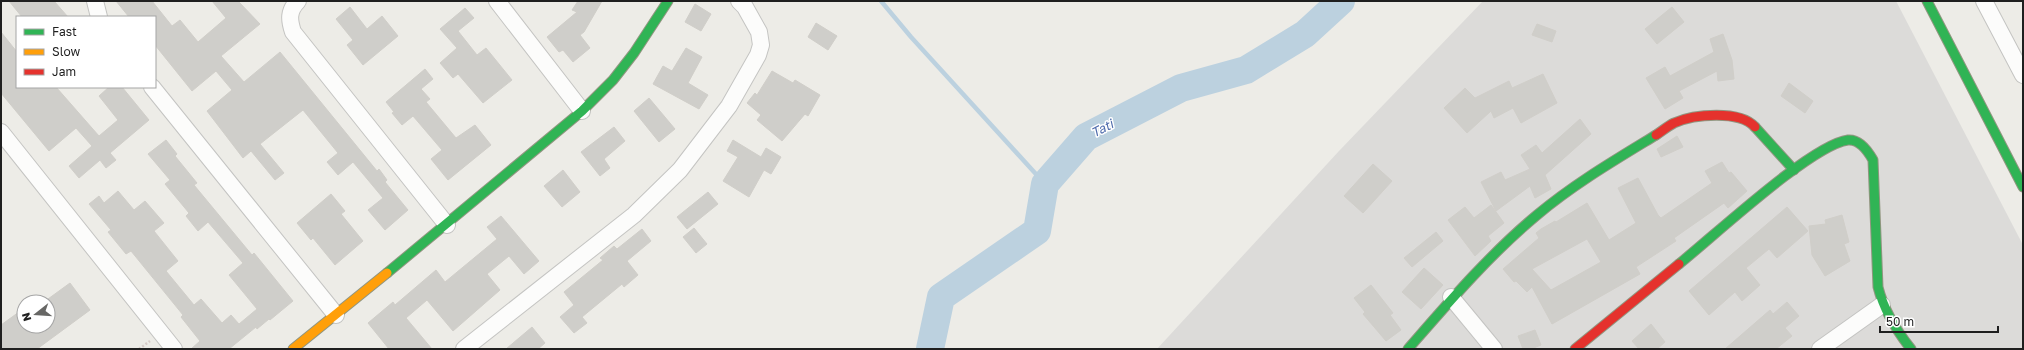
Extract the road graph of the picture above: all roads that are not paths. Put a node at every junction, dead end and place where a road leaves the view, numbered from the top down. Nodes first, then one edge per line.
1 (95, 1) edge
2 (298, 1) edge
3 (497, 1) edge
4 (668, 1) edge
5 (739, 1) edge
6 (1927, 1) edge
7 (1984, 1) edge
8 (99, 16) edge
9 (2023, 75) edge
10 (153, 88) edge
11 (582, 111) junction
12 (1, 132) edge
13 (1794, 170) junction
14 (2023, 187) edge
15 (447, 225) junction
16 (1451, 298) junction
17 (1882, 305) junction
18 (336, 315) junction
19 (174, 349) edge
20 (293, 349) edge
21 (464, 349) edge
22 (1408, 349) edge
23 (1494, 349) edge
24 (1575, 349) edge
25 (1820, 349) edge
26 (1911, 349) edge

1 - 8 street
2 - 15 street
3 - 11 street
4 - 11 street
5 - 21 street
6 - 14 street
7 - 9 street
10 - 18 street
11 - 15 street
12 - 19 street
13 - 16 street
13 - 17 street
13 - 24 street
15 - 18 street
16 - 22 street
16 - 23 street
17 - 25 street
17 - 26 street
18 - 20 street

